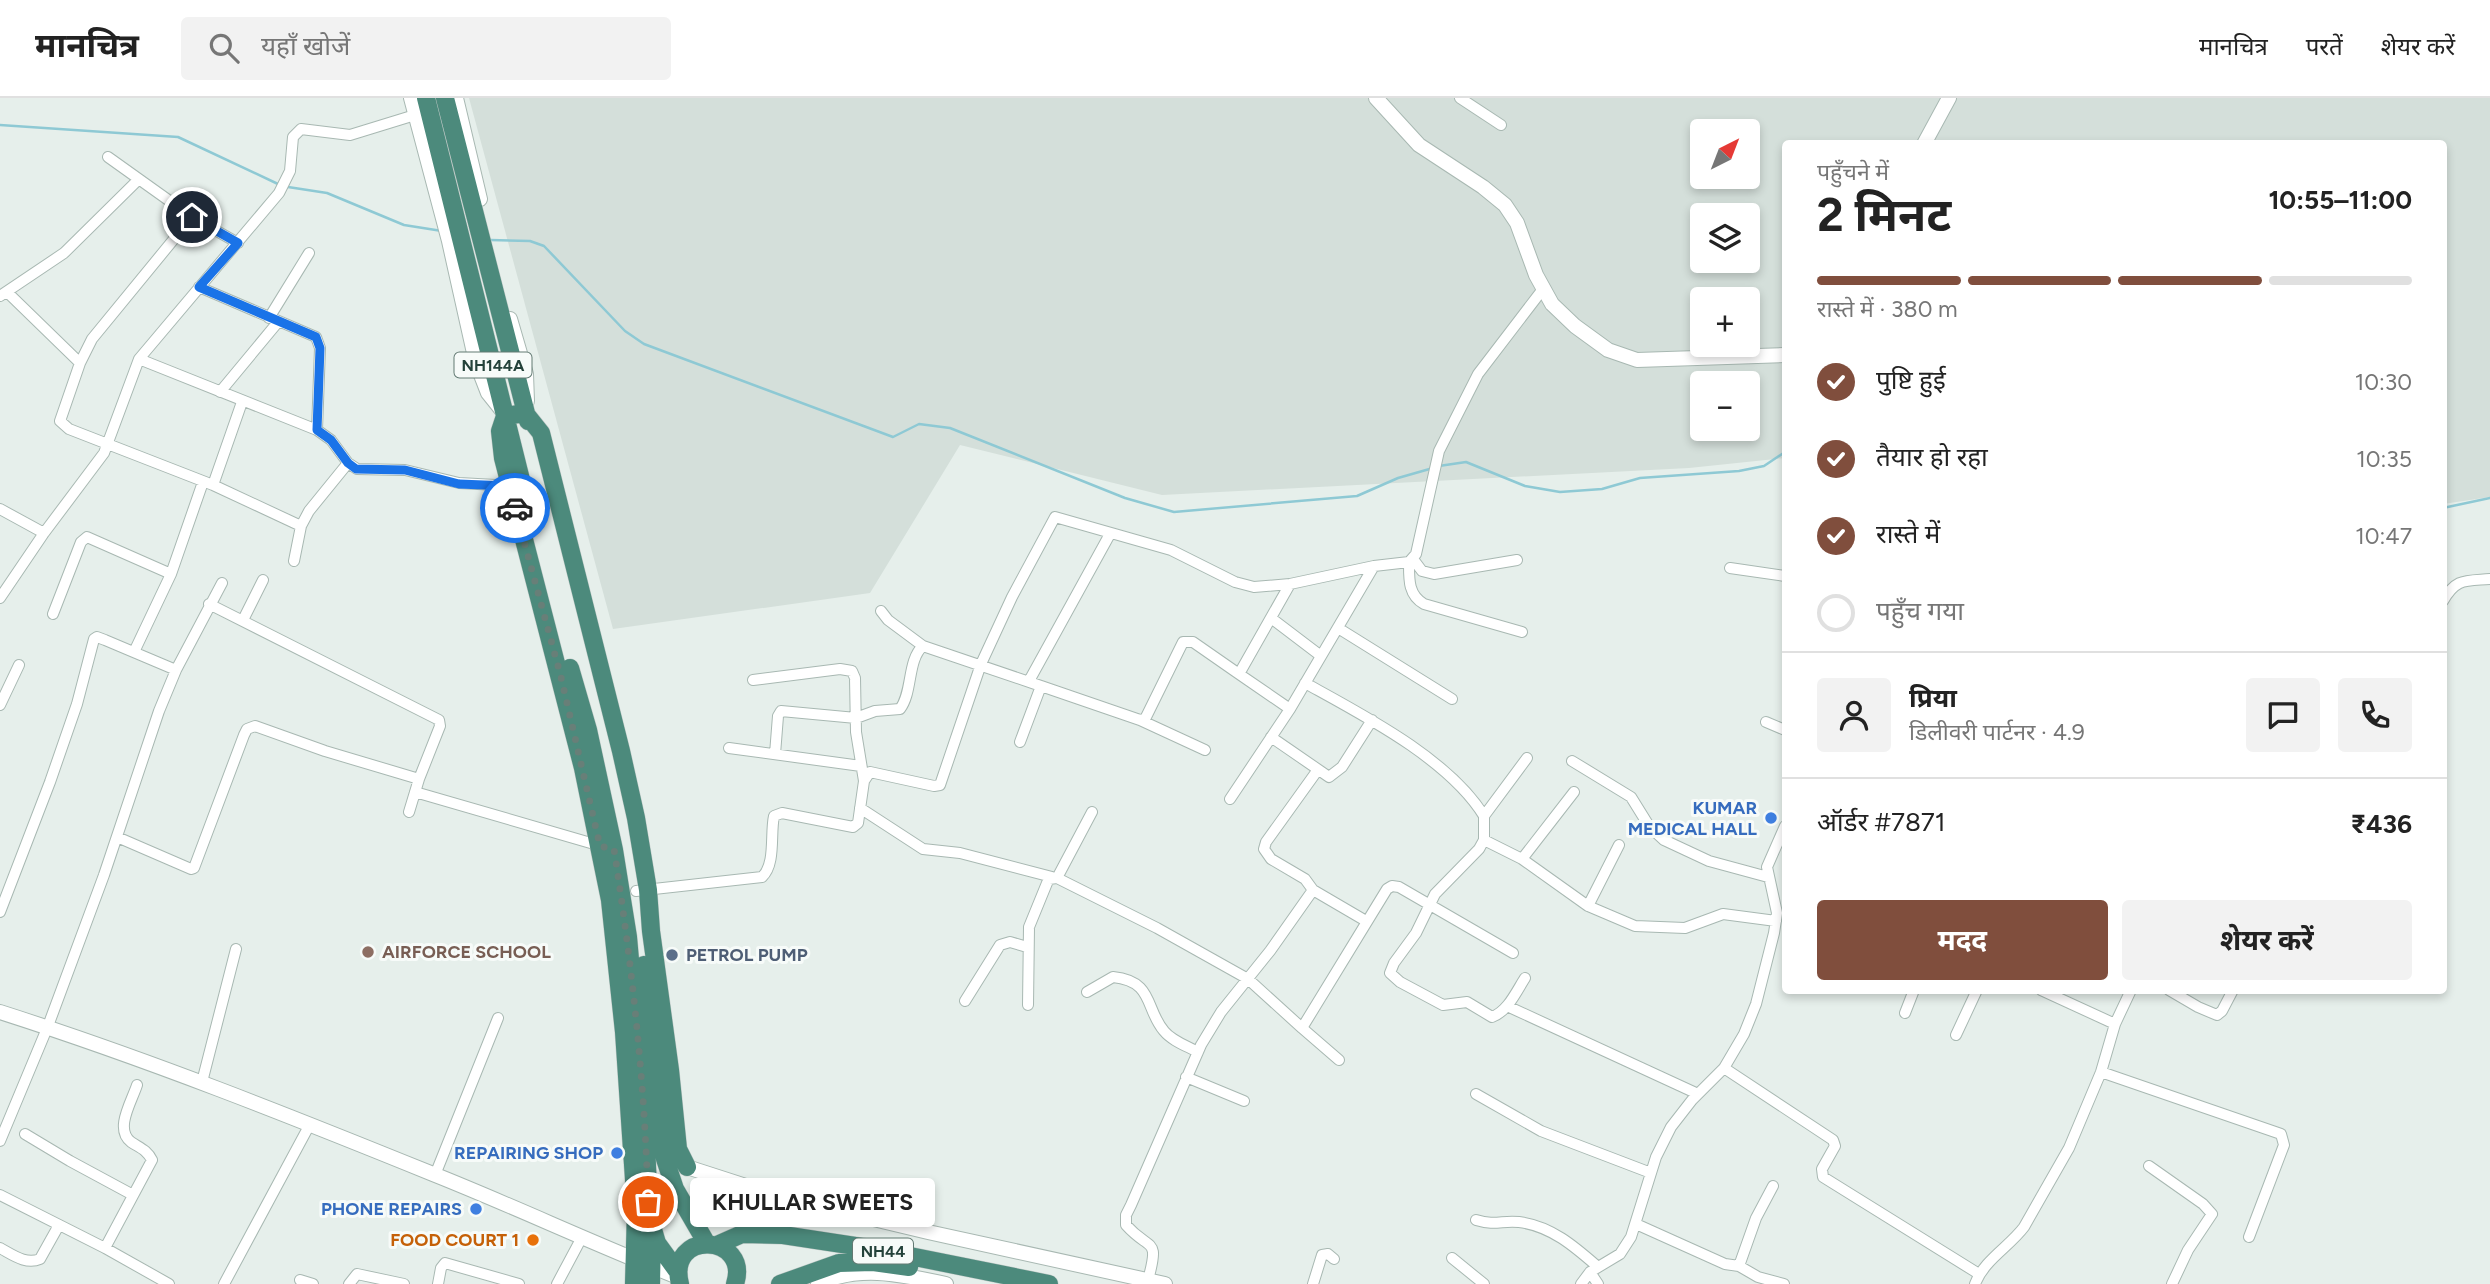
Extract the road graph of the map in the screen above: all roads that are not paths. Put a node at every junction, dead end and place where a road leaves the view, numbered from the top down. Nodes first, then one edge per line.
1 (411, 98) edge
2 (426, 98) edge
3 (445, 98) edge
4 (456, 98) edge
5 (1376, 98) edge
6 (1460, 98) edge
7 (1949, 98) edge
8 (415, 115) junction
9 (1501, 125) dead end
10 (1926, 140) edge
11 (108, 157) dead end
12 (138, 180) junction
13 (192, 217) junction
14 (449, 221) junction
15 (482, 227) junction
16 (238, 243) junction
17 (309, 253) dead end
18 (199, 287) junction
19 (1543, 289) junction
20 (3, 294) edge
21 (273, 320) junction
22 (1782, 355) edge
23 (139, 359) junction
24 (80, 363) junction
25 (220, 393) junction
26 (242, 402) junction
27 (525, 413) junction
28 (505, 416) junction
29 (317, 430) junction
30 (108, 443) junction
31 (348, 463) junction
32 (208, 483) junction
33 (516, 486) junction
34 (0, 509) edge
35 (301, 526) junction
36 (44, 533) junction
37 (1110, 534) junction
38 (295, 561) dead end
39 (1411, 561) junction
40 (1517, 561) dead end
41 (1374, 566) junction
42 (1730, 568) dead end
43 (171, 574) junction
44 (1782, 576) edge
45 (2490, 579) edge
46 (263, 580) dead end
47 (222, 583) dead end
48 (1290, 584) junction
49 (2447, 594) edge
50 (0, 598) edge
51 (209, 604) junction
52 (881, 611) dead end
53 (52, 614) dead end
54 (1271, 618) junction
55 (243, 620) junction
56 (1338, 628) junction
57 (1522, 632) dead end
58 (923, 646) junction
59 (134, 652) junction
60 (1321, 656) junction
61 (981, 664) junction
62 (19, 665) dead end
63 (176, 670) junction
64 (1239, 674) junction
65 (753, 680) dead end
66 (1029, 681) junction
67 (1305, 683) junction
68 (1041, 685) junction
69 (1452, 699) dead end
70 (0, 705) edge
71 (1290, 709) junction
72 (856, 718) junction
73 (1140, 720) junction
74 (1372, 720) junction
75 (1766, 722) dead end
76 (1782, 729) edge
77 (1271, 737) junction
78 (1020, 742) dead end
79 (729, 748) dead end
80 (1205, 750) dead end
81 (775, 754) junction
82 (1527, 758) dead end
83 (1572, 761) dead end
84 (861, 766) junction
85 (1317, 771) junction
86 (419, 779) junction
87 (864, 781) junction
88 (415, 792) junction
89 (1574, 792) dead end
90 (1230, 799) dead end
91 (860, 808) junction
92 (409, 812) dead end
93 (1092, 812) dead end
94 (1484, 817) junction
95 (1782, 832) edge
96 (117, 838) junction
97 (1484, 841) junction
98 (1619, 845) dead end
99 (607, 848) junction
100 (1522, 859) junction
101 (612, 877) junction
102 (1055, 877) junction
103 (1768, 877) junction
104 (642, 890) junction
105 (1313, 890) junction
106 (1430, 905) junction
107 (1588, 906) junction
108 (0, 912) edge
109 (1366, 921) junction
110 (1776, 921) junction
111 (635, 937) junction
112 (1027, 947) junction
113 (236, 949) dead end
114 (1513, 953) dead end
115 (1525, 978) dead end
116 (1248, 979) junction
117 (659, 992) junction
118 (1087, 992) dead end
119 (1912, 994) edge
120 (1975, 994) edge
121 (2050, 994) edge
122 (2130, 994) edge
123 (2176, 994) edge
124 (2231, 994) edge
125 (965, 1001) dead end
126 (1028, 1005) dead end
127 (1507, 1006) junction
128 (641, 1012) junction
129 (1905, 1013) dead end
130 (1, 1015) edge
131 (498, 1018) dead end
132 (2115, 1024) junction
133 (48, 1026) junction
134 (1302, 1028) junction
135 (624, 1032) junction
136 (1956, 1034) dead end
137 (1198, 1052) junction
138 (1339, 1060) dead end
139 (1724, 1068) junction
140 (2101, 1072) junction
141 (1186, 1077) junction
142 (202, 1082) junction
143 (137, 1085) dead end
144 (1476, 1094) dead end
145 (1698, 1094) junction
146 (1244, 1101) dead end
147 (309, 1126) junction
148 (25, 1134) dead end
149 (0, 1141) edge
150 (2149, 1166) dead end
151 (687, 1167) joint
152 (1651, 1173) junction
153 (435, 1175) junction
154 (1773, 1186) dead end
155 (0, 1195) edge
156 (133, 1195) junction
157 (1476, 1220) dead end
158 (1636, 1224) junction
159 (59, 1225) junction
160 (652, 1231) junction
161 (2249, 1237) dead end
162 (581, 1239) junction
163 (712, 1245) junction
164 (0, 1248) edge
165 (105, 1248) junction
166 (1452, 1258) dead end
167 (1334, 1259) dead end
168 (1738, 1266) junction
169 (1594, 1269) junction
170 (646, 1271) edge
171 (1977, 1279) edge
172 (300, 1280) dead end
173 (678, 1280) edge
174 (1148, 1280) junction
175 (226, 1283) edge
176 (169, 1284) edge
177 (313, 1284) edge
178 (349, 1284) edge
179 (404, 1284) edge
180 (438, 1284) edge
181 (519, 1284) edge
182 (557, 1284) edge
183 (634, 1284) edge
184 (736, 1284) edge
185 (780, 1284) edge
186 (818, 1284) edge
187 (946, 1284) edge
188 (988, 1284) edge
189 (1049, 1284) edge
190 (1166, 1284) edge
191 (1313, 1284) edge
192 (1484, 1284) edge
193 (1581, 1284) edge
194 (1598, 1284) edge
195 (1784, 1284) edge
196 (2172, 1284) edge

1 - 8 street
2 - 14 highway, NH144A
3 - 15 highway, NH144A
4 - 15 street
5 - 19 street
6 - 9 street
7 - 10 street
8 - 14 street
8 - 16 street
11 - 12 street
12 - 13 street
12 - 20 street
13 - 16 street
13 - 24 street
14 - 28 highway, NH144A
15 - 27 highway, NH144A
16 - 18 street
17 - 21 street
18 - 21 street
18 - 23 street
19 - 22 street
19 - 39 street
20 - 24 street
21 - 25 street
21 - 29 street
23 - 25 street
23 - 30 street
24 - 30 street
25 - 26 street
26 - 29 street
26 - 32 street
27 - 28 highway
27 - 104 highway, NH144A
28 - 33 highway, NH144A
29 - 31 street
30 - 32 street
30 - 36 street
31 - 33 street
31 - 35 street
32 - 35 street
32 - 43 street
33 - 99 highway, NH144A
34 - 36 street
35 - 38 street
36 - 50 street
37 - 48 street
37 - 61 street
37 - 66 street
39 - 40 street
39 - 41 street
39 - 57 street
41 - 48 street
41 - 56 street
42 - 44 street
43 - 53 street
43 - 59 street
45 - 49 street
46 - 55 street
47 - 51 street
48 - 54 street
51 - 55 street
51 - 63 street
52 - 58 street
54 - 60 street
54 - 64 street
55 - 86 street
56 - 60 street
56 - 69 street
58 - 61 street
58 - 72 street
59 - 63 street
59 - 108 street
60 - 67 street
61 - 66 street
61 - 87 street
62 - 70 street
63 - 96 street
64 - 71 street
64 - 73 street
65 - 72 street
66 - 68 street
67 - 71 street
67 - 74 street
68 - 73 street
68 - 78 street
71 - 77 street
72 - 81 street
72 - 84 street
73 - 80 street
74 - 85 street
74 - 94 street
75 - 76 street
77 - 85 street
77 - 90 street
79 - 81 street
81 - 84 street
82 - 94 street
83 - 103 street
84 - 87 street
85 - 105 street
86 - 88 street
86 - 96 street
87 - 91 street
88 - 92 street
88 - 99 street
89 - 100 street
91 - 102 street
91 - 104 street
93 - 102 street
94 - 97 street
95 - 103 street
96 - 133 street
97 - 100 street
97 - 106 street
98 - 107 street
99 - 101 highway, NH144A
100 - 107 street
101 - 111 highway, NH144A
101 - 135 highway
102 - 112 street
102 - 116 street
103 - 110 street
104 - 111 highway, NH144A
104 - 117 highway
105 - 109 street
105 - 116 street
106 - 109 street
106 - 114 street
106 - 127 street
107 - 110 street
109 - 134 street
110 - 139 street
111 - 128 highway, NH144A
112 - 125 street
112 - 126 street
113 - 142 street
115 - 127 street
116 - 134 street
116 - 137 street
117 - 128 highway
117 - 151 highway
118 - 137 street
119 - 129 street
120 - 136 street
121 - 132 street
122 - 132 street
123 - 124 street
127 - 145 street
128 - 135 highway
128 - 160 highway, NH144A
128 - 163 highway, NH144A
130 - 133 street
131 - 153 street
132 - 140 street
133 - 142 street
133 - 149 street
134 - 138 street
135 - 170 highway
137 - 141 street
139 - 145 street
139 - 171 street
140 - 161 street
140 - 171 street
141 - 146 street
141 - 174 street
142 - 147 street
143 - 156 street
144 - 152 street
145 - 152 street
147 - 153 street
147 - 175 street
148 - 156 street
150 - 196 street
151 - 174 street
152 - 158 street
153 - 162 street
154 - 168 street
155 - 159 street
156 - 165 street
157 - 169 street
158 - 168 street
158 - 169 street
159 - 164 street
159 - 165 street
160 - 170 highway
160 - 173 highway, NH144A
162 - 170 street
162 - 182 street
163 - 173 highway, NH44
163 - 184 highway
163 - 189 highway, NH44
165 - 176 street
166 - 192 street
167 - 191 street
168 - 195 street
169 - 193 street
169 - 194 street
170 - 173 street
170 - 183 highway
172 - 177 street
174 - 190 street
178 - 179 street
180 - 181 street
185 - 188 highway, NH44
186 - 187 street

